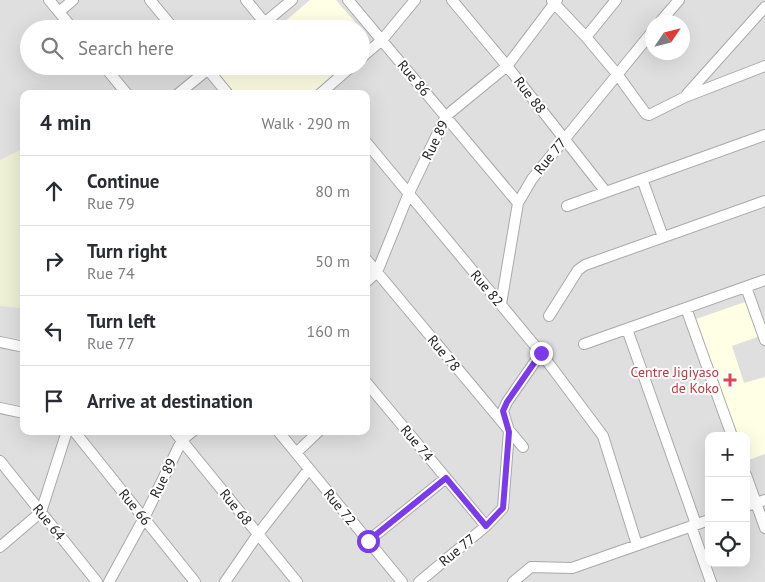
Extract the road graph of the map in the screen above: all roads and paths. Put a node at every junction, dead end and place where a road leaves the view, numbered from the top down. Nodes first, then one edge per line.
1 (49, 0) edge
2 (73, 0) edge
3 (150, 0) edge
4 (246, 0) edge
5 (292, 0) edge
6 (348, 0) edge
7 (415, 0) edge
8 (452, 0) edge
9 (616, 0) edge
10 (679, 0) edge
11 (554, 1) edge
12 (765, 7) edge
13 (59, 12) junction
14 (666, 15) edge
15 (66, 20) edge
16 (167, 20) edge
17 (258, 20) edge
18 (268, 20) edge
19 (365, 20) edge
20 (370, 26) edge
21 (586, 37) junction
22 (382, 40) junction
23 (645, 40) edge
24 (370, 50) edge
25 (507, 66) junction
26 (765, 66) edge
27 (617, 74) junction
28 (111, 75) edge
29 (200, 75) edge
30 (215, 75) edge
31 (342, 75) edge
32 (124, 90) edge
33 (183, 90) edge
34 (225, 90) edge
35 (326, 90) edge
36 (685, 97) junction
37 (446, 116) junction
38 (765, 135) edge
39 (564, 138) junction
40 (370, 147) edge
41 (642, 179) junction
42 (606, 192) junction
43 (409, 193) junction
44 (765, 201) edge
45 (518, 203) junction
46 (566, 206) dead end
47 (663, 237) junction
48 (370, 264) edge
49 (377, 272) junction
50 (370, 278) edge
51 (765, 280) edge
52 (746, 287) junction
53 (501, 304) junction
54 (686, 308) junction
55 (549, 316) dead end
56 (626, 329) junction
57 (765, 340) edge
58 (0, 342) edge
59 (584, 344) dead end
60 (20, 346) edge
61 (541, 353) junction
62 (370, 389) edge
63 (0, 408) edge
64 (20, 412) edge
65 (509, 432) junction
66 (731, 432) edge
67 (66, 435) edge
68 (77, 435) edge
69 (178, 435) edge
70 (188, 435) edge
71 (281, 435) edge
72 (316, 435) edge
73 (182, 440) junction
74 (522, 447) dead end
75 (296, 453) junction
76 (0, 461) edge
77 (309, 469) junction
78 (746, 477) edge
79 (446, 478) junction
80 (756, 503) edge
81 (41, 512) junction
82 (144, 518) junction
83 (705, 521) edge
84 (694, 525) junction
85 (486, 526) junction
86 (765, 528) edge
87 (258, 534) junction
88 (368, 541) junction
89 (637, 545) junction
90 (0, 547) edge
91 (97, 582) edge
92 (109, 582) edge
93 (195, 582) edge
94 (225, 582) edge
95 (297, 582) edge
96 (402, 582) edge
97 (419, 582) edge
98 (513, 582) edge
99 (711, 582) edge

1 - 13 street
2 - 13 street
3 - 16 street
4 - 17 street
5 - 18 street
6 - 19 street, Rue 86
7 - 22 street
8 - 25 street, Rue 88
9 - 21 street
10 - 14 street
11 - 21 street
11 - 25 street, Rue 89
12 - 36 street
13 - 15 street
20 - 22 street, Rue 86
21 - 27 street
22 - 24 street
22 - 37 street, Rue 86
23 - 27 street, Rue 77
25 - 37 street, Rue 89
25 - 39 street, Rue 88
26 - 36 street
27 - 36 street
27 - 39 street, Rue 77
28 - 32 street
29 - 33 street
30 - 34 street
31 - 35 street
37 - 43 street, Rue 89
37 - 45 street, Rue 86
38 - 41 street
39 - 42 street, Rue 88
39 - 45 street, Rue 77
40 - 43 street, Rue 82
41 - 42 street
41 - 47 street
42 - 46 street
43 - 49 street, Rue 89
43 - 53 street, Rue 82
44 - 47 street
45 - 53 street, Rue 77
47 - 55 street
48 - 49 street, Rue 78
49 - 50 street, Rue 89
49 - 65 street, Rue 78
51 - 52 street
52 - 54 street
52 - 57 street
53 - 61 street, Rue 82
54 - 56 street
54 - 66 street
56 - 59 street
56 - 84 street
58 - 60 street
61 - 65 street, Rue 77
61 - 89 street, Rue 82
62 - 79 street, Rue 74
63 - 64 street
65 - 74 street, Rue 78
65 - 85 street, Rue 77
67 - 81 street
68 - 82 street, Rue 66
69 - 73 street, Rue 68
70 - 73 street, Rue 89
71 - 75 street, Rue 72
72 - 75 street
73 - 82 street, Rue 89
73 - 87 street, Rue 68
75 - 77 street, Rue 72
76 - 81 street, Rue 64
77 - 87 street
77 - 88 street, Rue 72
78 - 80 street
79 - 85 street, Rue 74
79 - 88 street
80 - 86 street
81 - 90 street
81 - 91 street, Rue 64
82 - 92 street, Rue 89
82 - 93 street, Rue 66
83 - 84 street
84 - 89 street
84 - 99 street
85 - 97 street, Rue 77
87 - 94 street
87 - 95 street, Rue 68
88 - 96 street, Rue 72
89 - 98 street

